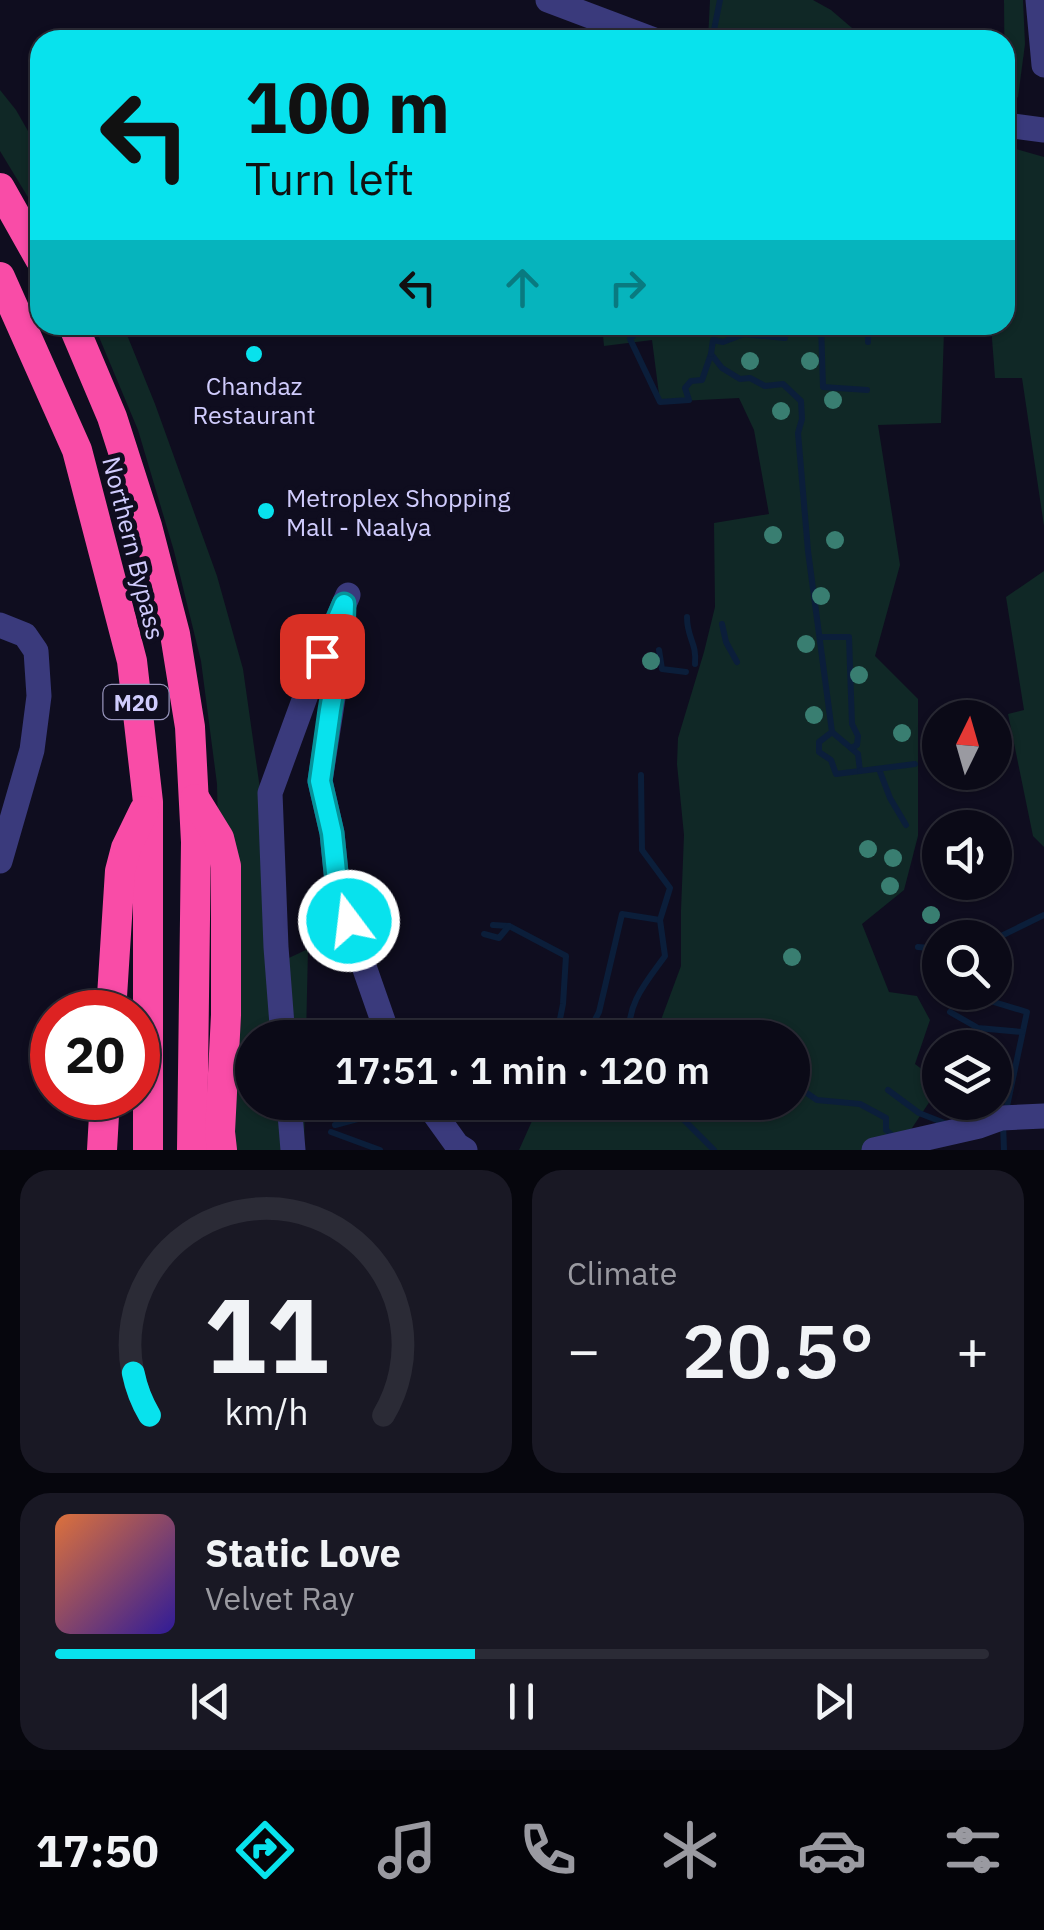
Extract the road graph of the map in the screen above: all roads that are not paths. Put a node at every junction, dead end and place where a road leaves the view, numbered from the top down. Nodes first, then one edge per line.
1 (1038, 0) edge
2 (564, 3) edge
3 (630, 30) edge
4 (1044, 64) edge
5 (1015, 126) edge
6 (1044, 130) edge
7 (0, 188) edge
8 (30, 240) edge
9 (0, 277) edge
10 (78, 335) edge
11 (0, 624) edge
12 (194, 796) junction
13 (148, 802) junction
14 (0, 862) edge
15 (112, 990) edge
16 (282, 1020) edge
17 (383, 1020) edge
18 (1044, 1116) edge
19 (104, 1120) edge
20 (290, 1120) edge
21 (439, 1120) edge
22 (223, 1144) edge
23 (893, 1146) edge
24 (102, 1150) edge
25 (148, 1150) edge
26 (192, 1150) edge
27 (293, 1150) edge
28 (464, 1150) edge

1 - 4 street
2 - 3 street
5 - 6 street
7 - 8 highway
9 - 13 highway, Northern Bypass / M20
10 - 12 highway, Northern Bypass / M20
11 - 14 street
12 - 22 highway
12 - 26 highway, Northern Bypass / M20
13 - 15 highway
13 - 25 highway, Northern Bypass / M20
16 - 17 street
18 - 23 street
19 - 24 highway
20 - 27 street
21 - 28 street

